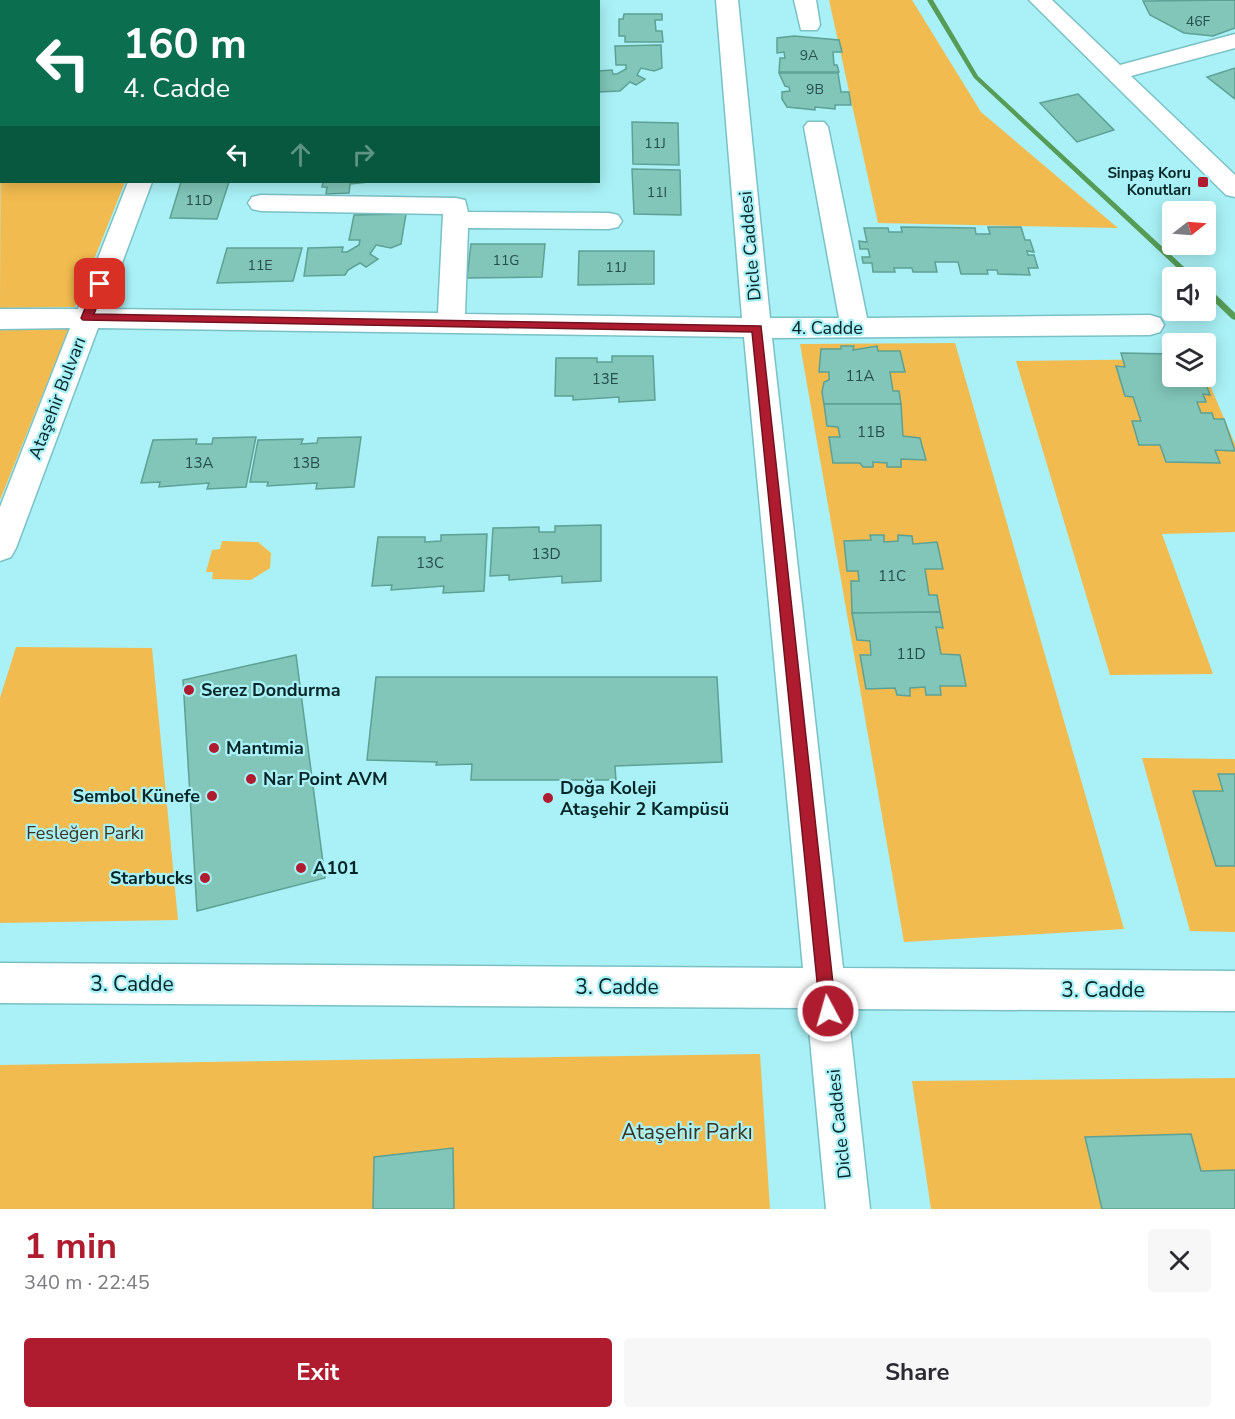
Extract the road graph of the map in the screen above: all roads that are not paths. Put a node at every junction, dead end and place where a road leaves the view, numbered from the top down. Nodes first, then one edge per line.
1 (728, 0) edge
2 (805, 0) edge
3 (1040, 0) edge
4 (1065, 0) edge
5 (809, 25) dead end
6 (1235, 41) edge
7 (1126, 70) junction
8 (816, 127) dead end
9 (1235, 161) edge
10 (140, 183) edge
11 (1235, 189) edge
12 (261, 203) dead end
13 (455, 220) junction
14 (609, 221) dead end
15 (87, 318) junction
16 (0, 319) edge
17 (451, 324) junction
18 (1150, 325) dead end
19 (757, 328) junction
20 (855, 328) junction
21 (0, 548) edge
22 (0, 983) edge
23 (826, 989) junction
24 (1235, 991) edge
25 (848, 1209) edge

1 - 19 street, Dicle Caddesi
2 - 5 street
3 - 7 street
4 - 7 street
6 - 7 street
7 - 9 street
7 - 11 street
8 - 20 street
10 - 15 street, Ataşehir Bulvarı
12 - 13 street
13 - 14 street
13 - 17 street
15 - 16 street, 4. Cadde
15 - 17 street, 4. Cadde
15 - 21 street, Ataşehir Bulvarı
17 - 19 street, 4. Cadde
18 - 20 street, 4. Cadde
19 - 20 street, 4. Cadde
19 - 23 street, Dicle Caddesi
22 - 23 street, 3. Cadde
23 - 24 street, 3. Cadde
23 - 25 street, Dicle Caddesi

